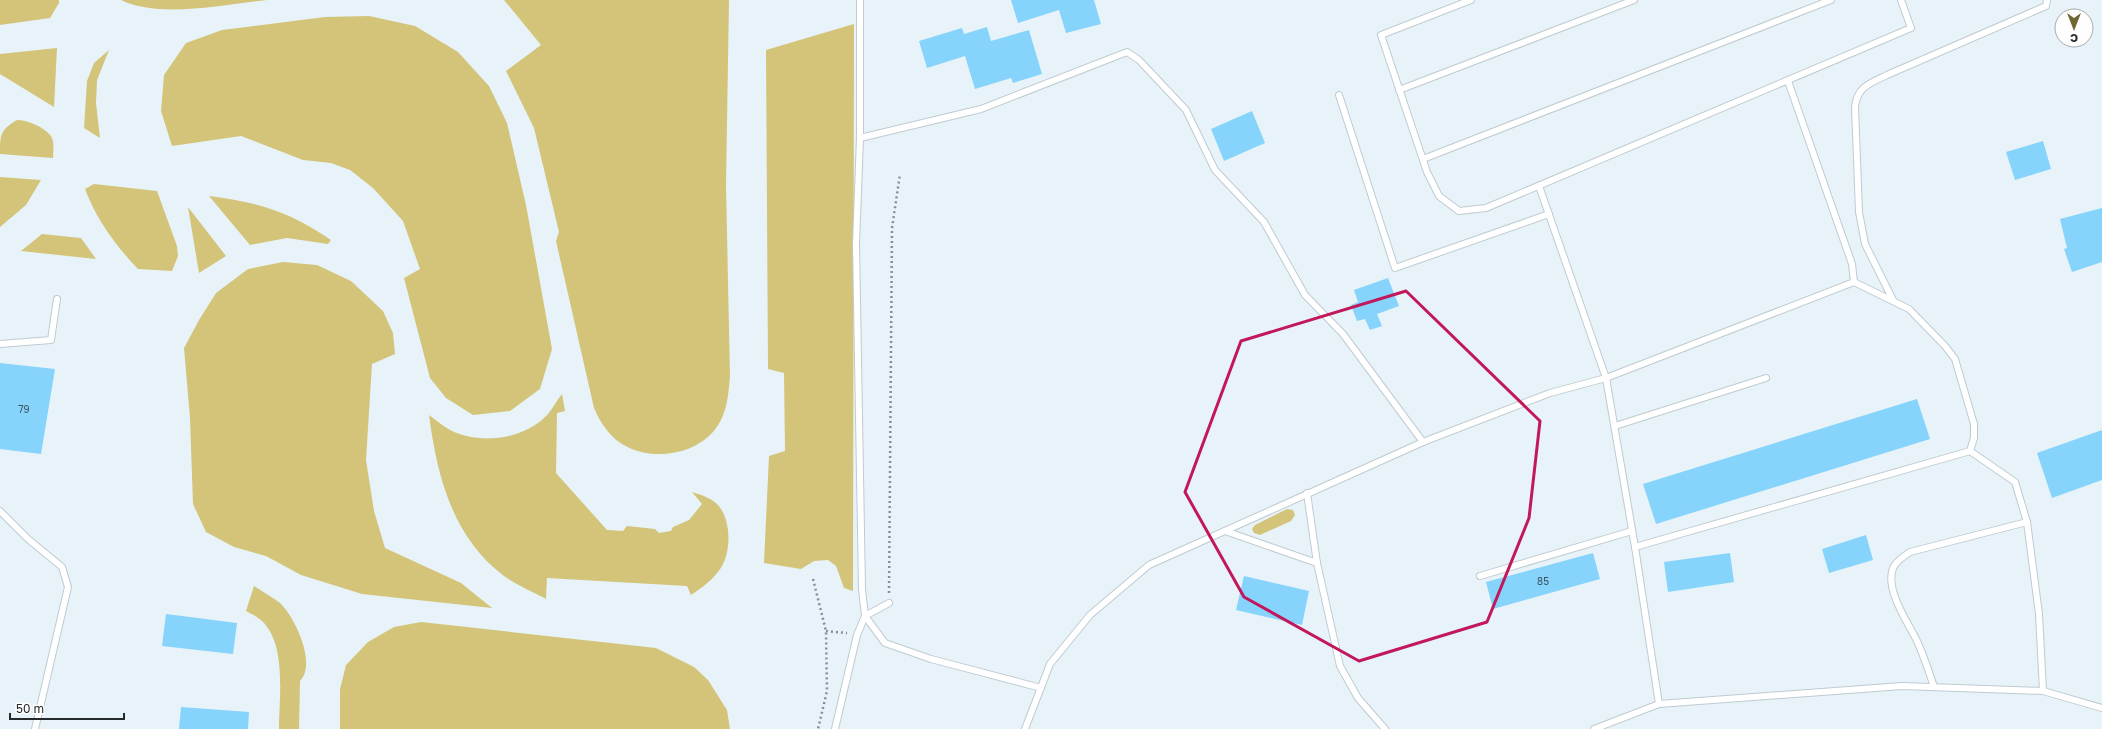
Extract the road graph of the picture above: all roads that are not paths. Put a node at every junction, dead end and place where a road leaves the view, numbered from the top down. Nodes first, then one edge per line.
1 (860, 0) edge
2 (1471, 0) edge
3 (1634, 0) edge
4 (1831, 0) edge
5 (1901, 0) edge
6 (2047, 0) edge
7 (1788, 81) junction
8 (1399, 90) junction
9 (1339, 95) dead end
10 (860, 138) junction
11 (1423, 159) junction
12 (1539, 186) junction
13 (1549, 214) junction
14 (1854, 282) junction
15 (57, 299) dead end
16 (1893, 300) junction
17 (0, 344) edge
18 (1606, 378) junction
19 (1766, 378) dead end
20 (1615, 426) junction
21 (1423, 442) junction
22 (1970, 450) junction
23 (1307, 494) junction
24 (0, 511) edge
25 (2027, 522) junction
26 (1225, 531) junction
27 (1632, 531) junction
28 (1635, 547) junction
29 (1317, 564) junction
30 (1480, 576) dead end
31 (889, 603) road end
32 (865, 616) junction
33 (1934, 687) junction
34 (1041, 688) junction
35 (2043, 691) junction
36 (1659, 704) junction
37 (2102, 708) edge
38 (35, 729) edge
39 (835, 729) edge
40 (1025, 729) edge
41 (1385, 729) edge
42 (1594, 729) edge

1 - 10 lane
2 - 8 lane
3 - 8 lane
4 - 11 lane
5 - 7 lane
6 - 16 lane
7 - 12 lane
7 - 14 lane
8 - 11 lane
9 - 13 lane
10 - 21 lane
10 - 32 lane
11 - 12 lane
12 - 13 lane
13 - 18 lane
14 - 16 lane
14 - 18 lane
15 - 17 lane
16 - 22 lane
18 - 20 lane
18 - 21 lane
19 - 20 lane
20 - 27 lane
21 - 23 lane
22 - 25 lane
22 - 28 lane
23 - 26 lane
23 - 29 lane
24 - 38 lane
25 - 33 lane
25 - 35 lane
26 - 29 lane
26 - 34 lane
27 - 28 lane
27 - 30 lane
28 - 36 lane
29 - 41 lane
31 - 32 lane
32 - 34 lane
32 - 39 lane
33 - 35 lane
33 - 36 lane
34 - 40 lane
35 - 37 lane
36 - 42 lane

